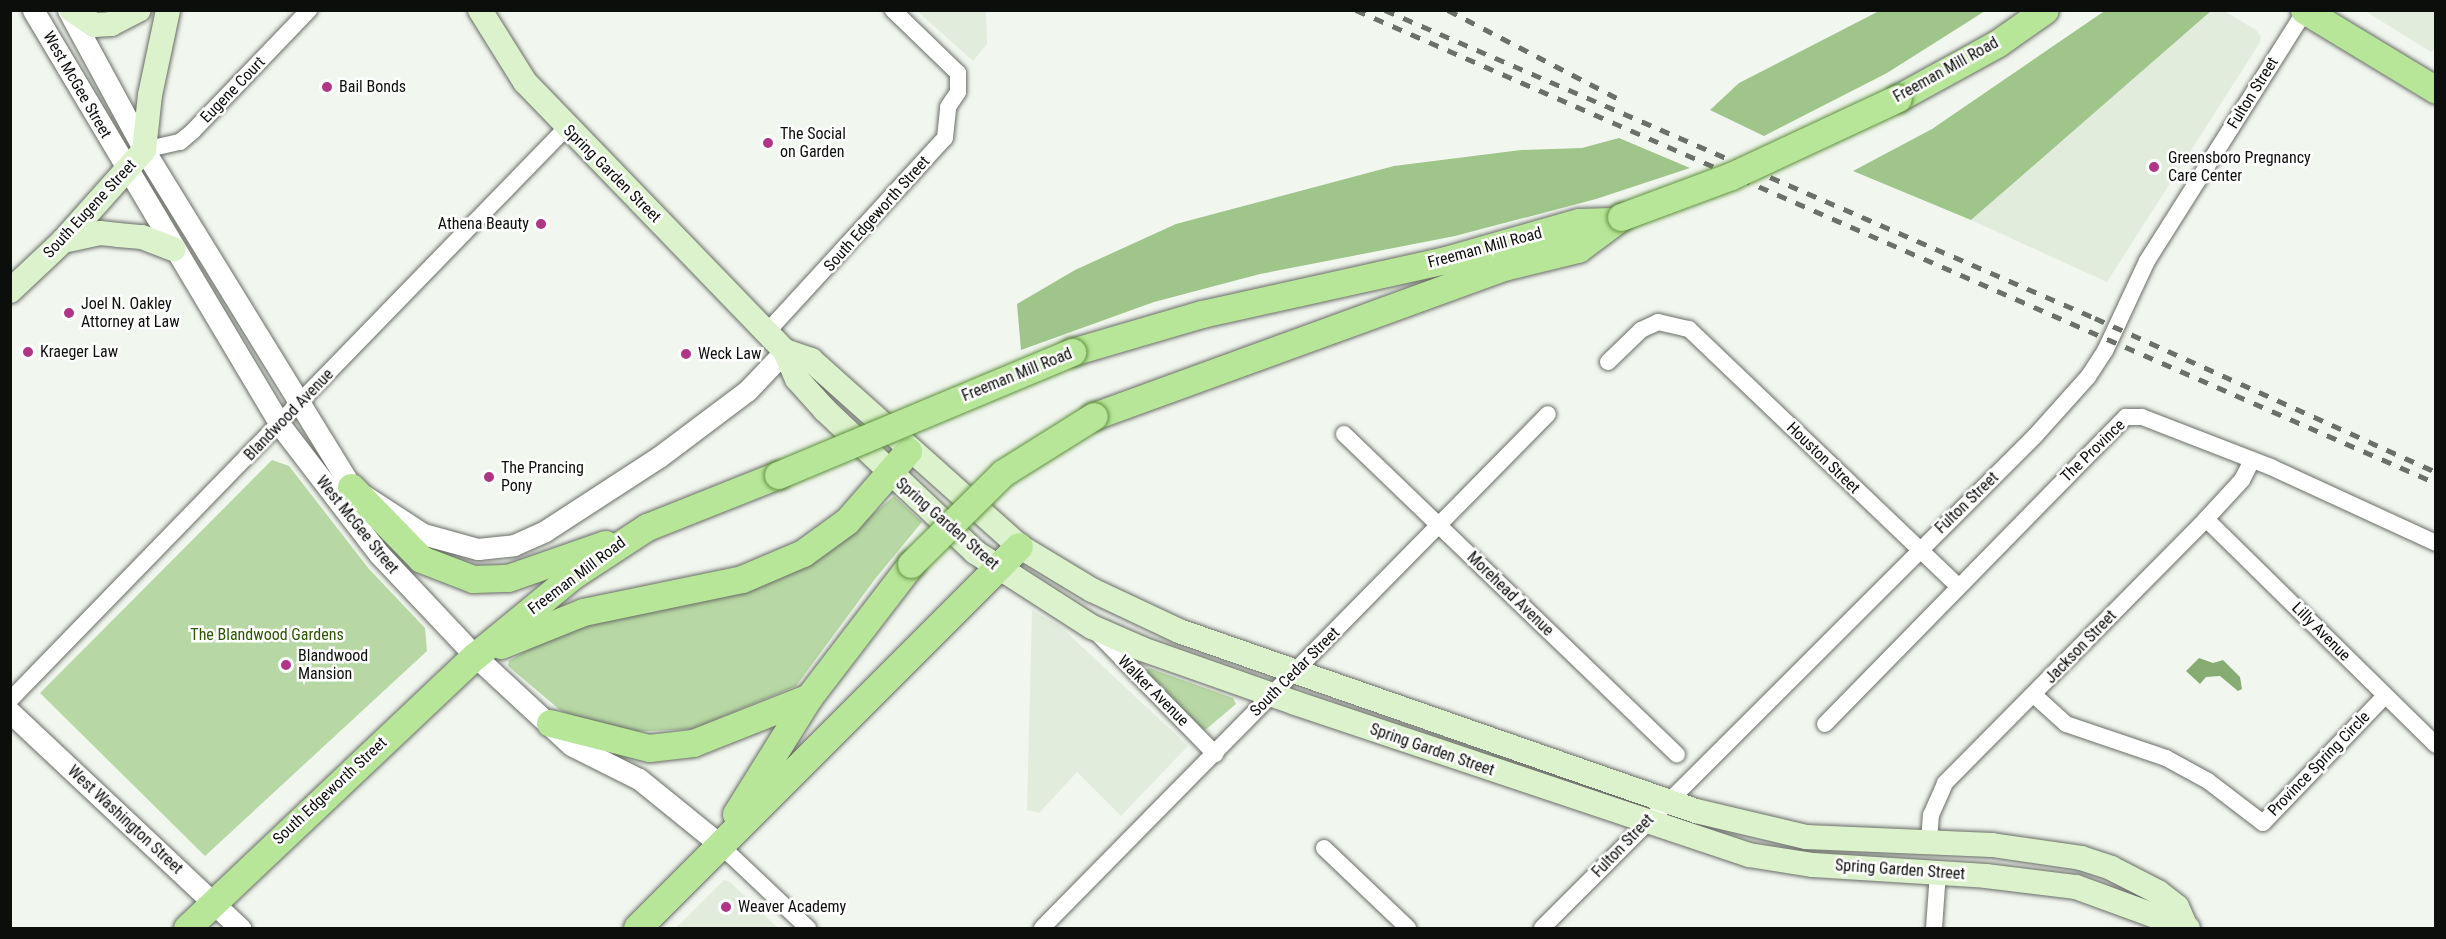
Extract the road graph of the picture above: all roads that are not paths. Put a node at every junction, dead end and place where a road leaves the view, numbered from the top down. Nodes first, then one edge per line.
1 (33, 10) edge
2 (70, 10) edge
3 (139, 10) edge
4 (168, 10) edge
5 (309, 10) edge
6 (480, 10) edge
7 (893, 10) edge
8 (2045, 10) edge
9 (2304, 11) edge
10 (2436, 90) edge
11 (566, 128) junction
12 (144, 150) junction
13 (126, 172) junction
14 (1616, 219) junction
15 (63, 241) junction
16 (174, 249) junction
17 (10, 291) edge
18 (767, 332) junction
19 (785, 351) junction
20 (1608, 362) dead end
21 (302, 402) junction
22 (1548, 414) dead end
23 (280, 425) junction
24 (1344, 434) dead end
25 (908, 451) junction
26 (2252, 460) junction
27 (888, 473) junction
28 (351, 487) junction
29 (2206, 519) junction
30 (1440, 527) junction
31 (626, 538) junction
32 (2436, 543) edge
33 (1019, 546) junction
34 (1919, 549) junction
35 (998, 568) junction
36 (1958, 586) junction
37 (1092, 627) junction
38 (475, 656) junction
39 (1296, 670) junction
40 (1272, 694) junction
41 (2034, 694) junction
42 (2385, 696) junction
43 (809, 697) junction
44 (10, 700) edge
45 (10, 712) edge
46 (550, 723) junction
47 (1825, 724) dead end
48 (2436, 745) edge
49 (1215, 754) junction
50 (1677, 754) dead end
51 (1667, 801) junction
52 (1646, 822) junction
53 (1929, 842) junction
54 (718, 843) junction
55 (1324, 848) dead end
56 (1938, 872) junction
57 (211, 901) junction
58 (187, 928) edge
59 (240, 928) edge
60 (637, 928) edge
61 (808, 928) edge
62 (1042, 928) edge
63 (1408, 928) edge
64 (1542, 928) edge
65 (1934, 928) edge
66 (2187, 928) edge

1 - 13 street, West McGee Street
2 - 3 main road
2 - 12 street, West McGee Street
4 - 12 main road, South Eugene Street
5 - 12 street, Eugene Court
6 - 11 main road, Spring Garden Street
7 - 18 street, South Edgeworth Street
8 - 14 main road, Freeman Mill Road, bridge
9 - 10 main road
9 - 34 street, Fulton Street
11 - 18 main road, Spring Garden Street
11 - 21 street, Blandwood Avenue
12 - 13 main road, South Eugene Street
12 - 21 street, West McGee Street
13 - 15 main road, South Eugene Street
13 - 16 street, West McGee Street
14 - 31 main road, Freeman Mill Road, bridge
14 - 43 main road, Freeman Mill Road, bridge
15 - 16 main road
15 - 17 main road, South Eugene Street
16 - 23 street, West McGee Street
18 - 19 main road, Spring Garden Street
19 - 25 main road, Spring Garden Street
19 - 27 main road, Spring Garden Street
19 - 28 street
20 - 34 street, Houston Street
21 - 23 street, Blandwood Avenue
21 - 28 street, West McGee Street
22 - 30 street, South Cedar Street
23 - 38 street, West McGee Street
23 - 44 street, Blandwood Avenue
24 - 30 street, Morehead Avenue
25 - 27 main road
25 - 33 main road, Spring Garden Street
26 - 29 street, Jackson Street
26 - 32 street, The Province
26 - 36 street, The Province
27 - 35 main road, Spring Garden Street
27 - 38 main road
28 - 31 main road
29 - 41 street, Jackson Street
29 - 42 street, Lilly Avenue
30 - 39 street, South Cedar Street
30 - 50 street, Morehead Avenue
31 - 38 main road, Freeman Mill Road
33 - 35 main road
33 - 39 main road, Spring Garden Street
34 - 36 street, Houston Street
34 - 51 street, Fulton Street
35 - 37 main road, Spring Garden Street
35 - 54 main road
36 - 47 street, The Province
37 - 40 main road, Spring Garden Street
37 - 49 street, Walker Avenue
38 - 46 street, West McGee Street
38 - 57 main road, South Edgeworth Street
39 - 40 street, South Cedar Street
39 - 51 main road, Spring Garden Street
40 - 49 street, South Cedar Street
40 - 52 main road, Spring Garden Street
41 - 42 street, Province Spring Circle
41 - 53 street, Jackson Street
42 - 48 street, Lilly Avenue
43 - 46 main road
43 - 54 main road, Freeman Mill Road
45 - 57 street, West Washington Street
46 - 54 street, West McGee Street
49 - 62 street, South Cedar Street
51 - 52 street, Fulton Street
51 - 53 main road, Spring Garden Street
52 - 56 main road, Spring Garden Street
52 - 64 street, Fulton Street
53 - 66 main road, Spring Garden Street
54 - 60 main road
54 - 61 street, West McGee Street
55 - 63 street
56 - 65 street
56 - 66 main road, Spring Garden Street
57 - 58 main road, South Edgeworth Street
57 - 59 street, West Washington Street

